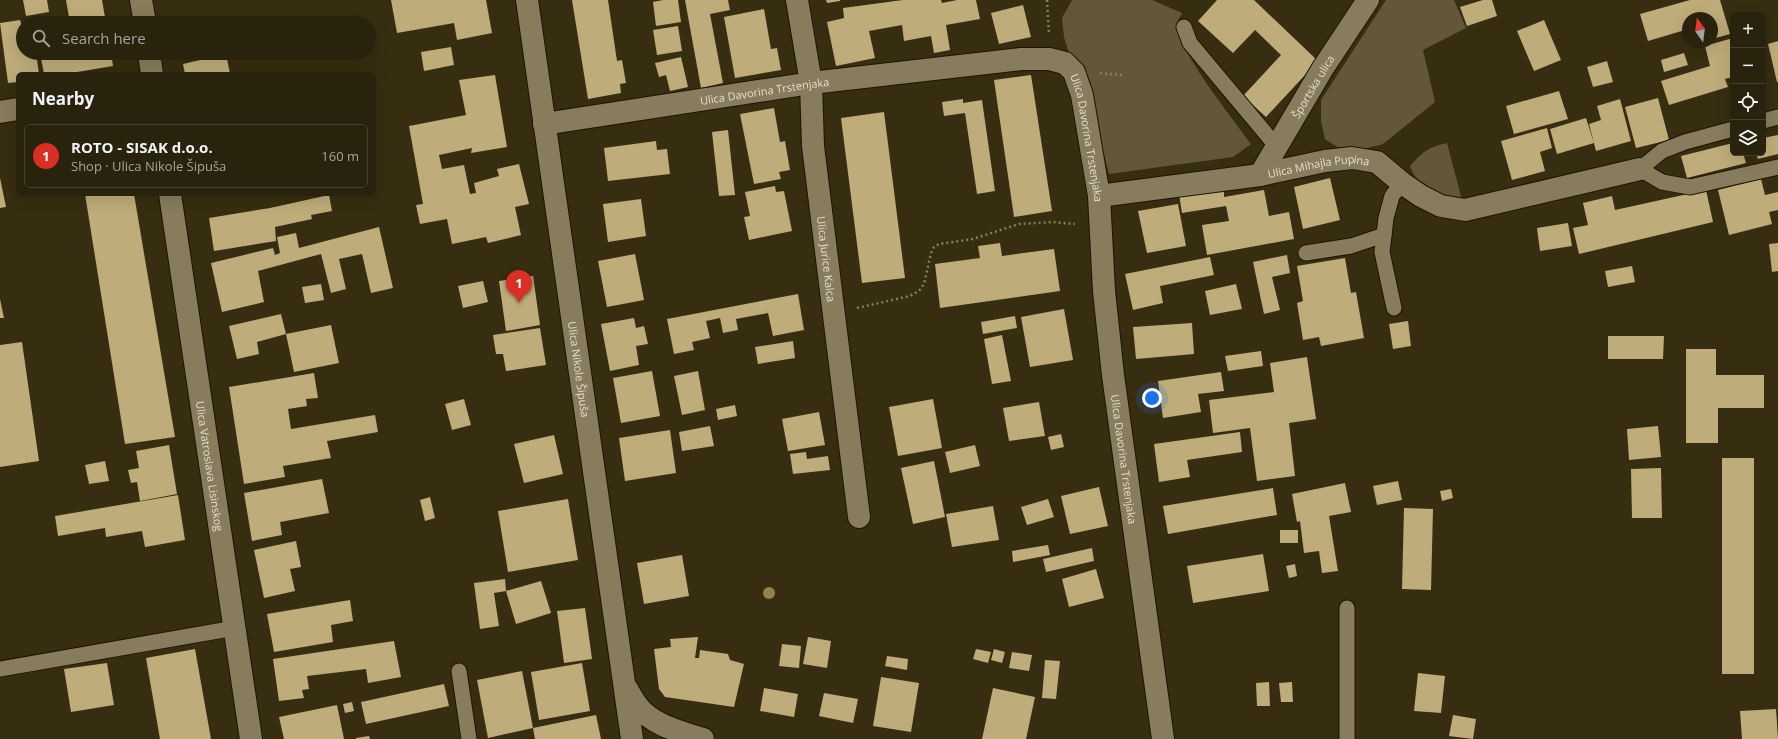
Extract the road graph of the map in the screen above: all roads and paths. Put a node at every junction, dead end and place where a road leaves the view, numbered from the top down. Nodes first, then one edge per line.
1 (141, 0) edge
2 (527, 0) edge
3 (797, 0) edge
4 (1047, 0) edge
5 (1368, 0) edge
6 (143, 16) edge
7 (1184, 27) dead end
8 (1049, 58) junction
9 (150, 60) edge
10 (152, 72) edge
11 (810, 83) junction
12 (16, 109) edge
13 (0, 112) edge
14 (1778, 117) edge
15 (1766, 120) edge
16 (544, 124) junction
17 (1730, 130) edge
18 (1277, 147) junction
19 (1778, 167) edge
20 (1640, 169) junction
21 (1260, 175) junction
22 (1402, 183) junction
23 (170, 196) edge
24 (1099, 196) junction
25 (1100, 226) junction
26 (1384, 235) junction
27 (1306, 253) dead end
28 (1394, 308) dead end
29 (835, 314) junction
30 (859, 517) dead end
31 (1347, 608) dead end
32 (234, 628) junction
33 (0, 669) edge
34 (459, 670) dead end
35 (624, 683) junction
36 (251, 739) edge
37 (469, 739) edge
38 (632, 739) edge
39 (704, 739) edge
40 (1163, 739) edge
41 (1347, 739) edge

1 - 6 street
2 - 16 street, Ulica Nikole Šipuša
3 - 11 street, Ulica Jurice Kalca
4 - 8 path
5 - 18 street, Športska ulica
7 - 18 lane
8 - 11 street, Ulica Davorina Trstenjaka
8 - 24 street, Ulica Davorina Trstenjaka
9 - 10 street
11 - 16 street, Ulica Davorina Trstenjaka
11 - 29 street, Ulica Jurice Kalca
12 - 13 street
14 - 15 lane
16 - 35 street, Ulica Nikole Šipuša
17 - 20 lane, Ulica Mihajla Pupina
18 - 21 street, Športska ulica
19 - 20 lane
20 - 22 street, Ulica Mihajla Pupina
21 - 22 street, Ulica Mihajla Pupina
21 - 24 street, Ulica Mihajla Pupina
22 - 26 lane
23 - 32 street, Ulica Vatroslava Lisinskog
24 - 25 street, Ulica Davorina Trstenjaka
25 - 29 path
25 - 40 street, Ulica Davorina Trstenjaka
26 - 27 lane
26 - 28 lane
29 - 30 street, Ulica Jurice Kalca
31 - 41 lane
32 - 33 lane
32 - 36 street, Ulica Vatroslava Lisinskog
34 - 37 lane
35 - 38 street, Ulica Nikole Šipuša
35 - 39 street

